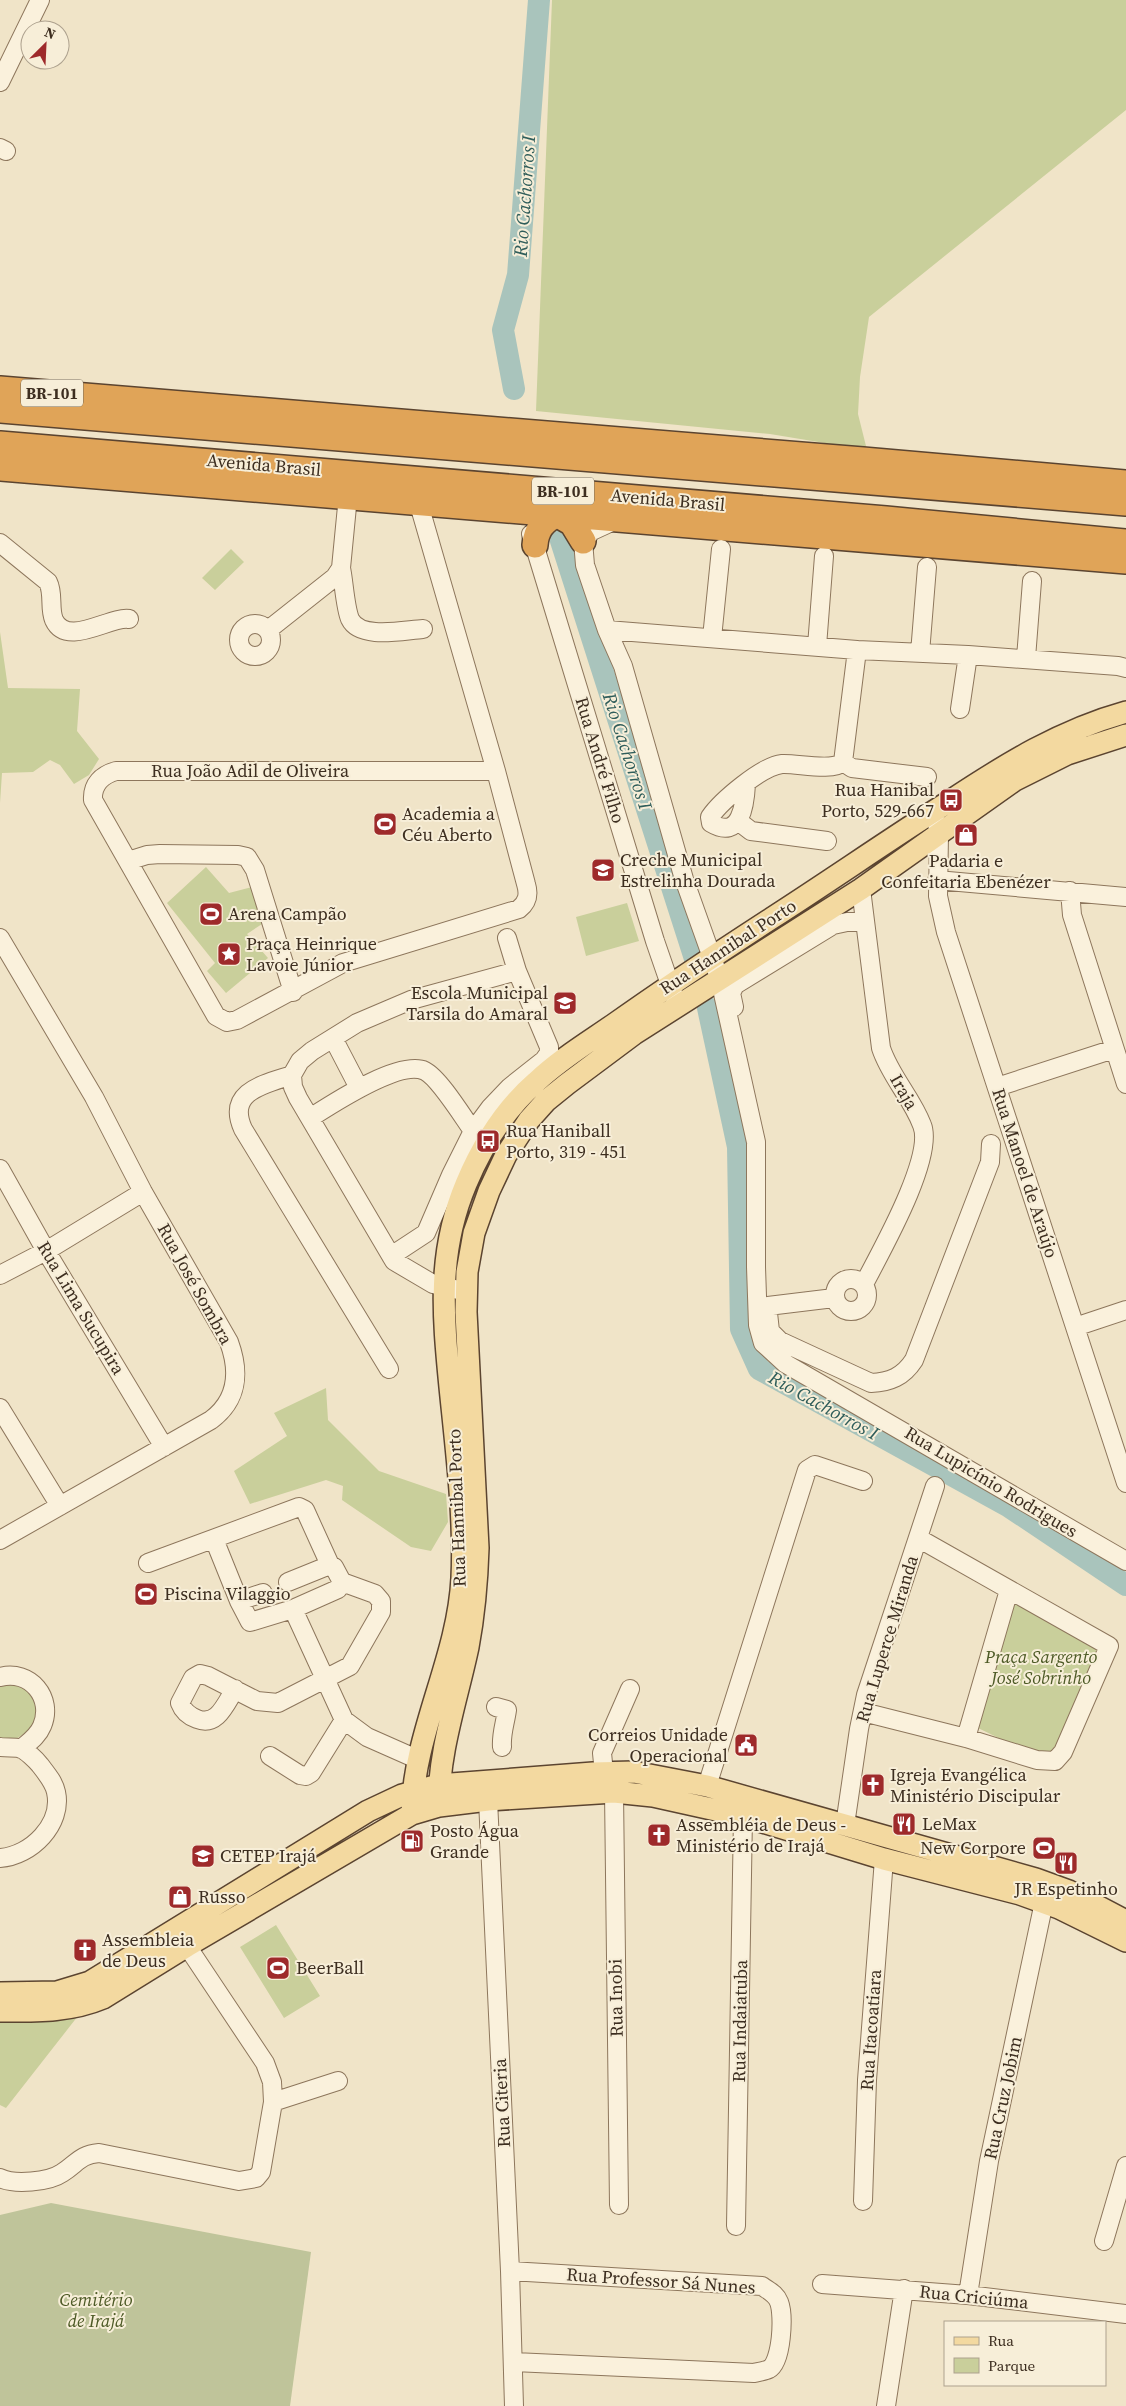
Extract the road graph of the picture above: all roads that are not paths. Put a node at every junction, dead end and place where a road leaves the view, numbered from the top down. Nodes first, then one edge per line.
1 (40, 0) edge
2 (0, 82) edge
3 (0, 389) edge
4 (105, 397) junction
5 (0, 410) edge
6 (0, 444) edge
7 (460, 450) junction
8 (0, 468) edge
9 (1126, 484) edge
10 (1126, 492) edge
11 (348, 496) junction
12 (1073, 499) junction
13 (418, 501) junction
14 (1126, 503) edge
15 (525, 512) junction
16 (558, 514) junction
17 (616, 520) junction
18 (582, 538) junction
19 (1126, 542) edge
20 (0, 543) edge
21 (534, 545) junction
22 (721, 549) dead end
23 (824, 556) dead end
24 (1126, 562) edge
25 (927, 567) dead end
26 (342, 568) junction
27 (1032, 581) dead end
28 (129, 619) dead end
29 (423, 629) dead end
30 (268, 630) dead end
31 (607, 630) junction
32 (712, 638) junction
33 (817, 646) junction
34 (857, 650) junction
35 (920, 653) junction
36 (968, 655) junction
37 (1026, 658) junction
38 (1126, 664) edge
39 (1126, 668) edge
40 (960, 709) dead end
41 (1126, 712) edge
42 (1126, 735) edge
43 (844, 762) junction
44 (496, 771) junction
45 (927, 777) dead end
46 (746, 784) junction
47 (935, 810) junction
48 (738, 821) junction
49 (914, 824) junction
50 (933, 839) junction
51 (827, 841) dead end
52 (128, 861) junction
53 (937, 880) junction
54 (861, 888) junction
55 (1070, 891) junction
56 (1126, 897) edge
57 (865, 922) junction
58 (0, 938) edge
59 (508, 938) dead end
60 (713, 956) junction
61 (517, 971) junction
62 (720, 980) junction
63 (669, 986) junction
64 (293, 992) junction
65 (679, 1007) junction
66 (333, 1038) junction
67 (1114, 1049) junction
68 (292, 1075) junction
69 (1126, 1084) edge
70 (997, 1087) junction
71 (360, 1088) junction
72 (310, 1118) junction
73 (473, 1131) junction
74 (991, 1144) dead end
75 (0, 1169) edge
76 (143, 1192) junction
77 (46, 1251) junction
78 (392, 1258) junction
79 (0, 1275) edge
80 (437, 1281) junction
81 (864, 1284) junction
82 (467, 1292) junction
83 (834, 1298) junction
84 (768, 1306) junction
85 (1126, 1310) edge
86 (1075, 1328) junction
87 (388, 1368) dead end
88 (0, 1408) edge
89 (164, 1447) junction
90 (864, 1482) dead end
91 (1126, 1482) edge
92 (935, 1486) dead end
93 (60, 1506) junction
94 (214, 1538) junction
95 (918, 1538) junction
96 (0, 1540) edge
97 (1126, 1561) edge
98 (148, 1563) dead end
99 (330, 1565) junction
100 (288, 1582) dead end
101 (342, 1582) junction
102 (1009, 1590) junction
103 (263, 1593) dead end
104 (239, 1601) junction
105 (293, 1609) junction
106 (0, 1677) edge
107 (325, 1679) junction
108 (630, 1689) dead end
109 (235, 1690) dead end
110 (496, 1707) dead end
111 (862, 1712) junction
112 (344, 1720) junction
113 (966, 1738) junction
114 (0, 1747) edge
115 (502, 1747) dead end
116 (21, 1748) junction
117 (270, 1756) dead end
118 (419, 1760) junction
119 (604, 1773) junction
120 (444, 1786) junction
121 (707, 1786) junction
122 (412, 1791) junction
123 (614, 1792) junction
124 (488, 1800) junction
125 (412, 1814) junction
126 (743, 1816) junction
127 (845, 1825) junction
128 (0, 1858) edge
129 (884, 1859) junction
130 (1044, 1902) junction
131 (1124, 1931) edge
132 (187, 1946) junction
133 (0, 1993) edge
134 (0, 2010) edge
135 (338, 2081) dead end
136 (273, 2102) junction
137 (1126, 2166) edge
138 (0, 2178) edge
139 (1122, 2198) edge
140 (863, 2201) dead end
141 (619, 2205) dead end
142 (736, 2226) dead end
143 (1104, 2241) dead end
144 (510, 2272) junction
145 (822, 2284) dead end
146 (904, 2289) junction
147 (968, 2295) junction
148 (1126, 2314) edge
149 (514, 2362) junction
150 (514, 2406) edge
151 (886, 2406) edge

1 - 2 street
3 - 4 highway, BR-101
4 - 7 highway
4 - 9 highway, BR-101
5 - 7 highway, Avenida Brasil / BR-101
6 - 19 highway, Avenida Brasil / BR-101
7 - 12 highway, Avenida Brasil / BR-101
8 - 11 highway, Avenida Brasil / BR-101
10 - 12 highway
11 - 13 highway, Avenida Brasil / BR-101
11 - 26 street
12 - 14 highway, Avenida Brasil / BR-101
13 - 15 highway, Avenida Brasil / BR-101
13 - 44 street, Rua João Adil de Oliveira
15 - 16 highway, Avenida Brasil / BR-101
15 - 21 street, Rua André Filho
16 - 17 highway, Avenida Brasil / BR-101
16 - 18 highway
16 - 21 highway
17 - 18 street
17 - 24 highway, Avenida Brasil / BR-101
18 - 31 street
20 - 28 street
21 - 63 street, Rua André Filho
22 - 32 street
23 - 33 street
25 - 35 street
26 - 29 street
26 - 30 street
27 - 37 street
31 - 32 street
31 - 60 street
32 - 33 street
33 - 34 street
34 - 35 street
34 - 43 street
35 - 36 street
36 - 37 street
36 - 40 street
37 - 39 street
38 - 39 street
41 - 47 main road, Rua Hannibal Porto
42 - 50 main road, Rua Hannibal Porto
43 - 45 street
43 - 46 street
44 - 52 street, Rua João Adil de Oliveira
44 - 64 street, Rua João Adil de Oliveira
46 - 48 street
46 - 48 street
47 - 49 main road, Rua Hannibal Porto
47 - 50 street, Rua Manoel de Araújo
48 - 51 street
49 - 50 street
49 - 60 main road, Rua Hannibal Porto
50 - 53 street, Rua Manoel de Araújo
50 - 54 main road, Rua Hannibal Porto
52 - 64 street
52 - 64 street, Rua João Adil de Oliveira
53 - 55 street
53 - 70 street, Rua Manoel de Araújo
54 - 57 street, Iraja
54 - 62 main road, Rua Hannibal Porto
55 - 56 street
55 - 67 street
57 - 81 street, Iraja
57 - 84 street
58 - 76 street, Rua José Sombra
59 - 61 street
60 - 62 street
60 - 63 main road, Rua Hannibal Porto
61 - 66 street
61 - 73 street
62 - 65 main road, Rua Hannibal Porto
62 - 97 street, Rua Lupicínio Rodrigues
63 - 65 street, Rua André Filho
63 - 80 main road, Rua Hannibal Porto
65 - 82 main road, Rua Hannibal Porto
66 - 68 street
66 - 71 street
67 - 69 street
67 - 70 street
68 - 72 street
68 - 87 street
70 - 86 street, Rua Manoel de Araújo
71 - 72 street
71 - 73 street
72 - 78 street
73 - 78 street
74 - 84 street
75 - 77 street, Rua Lima Sucupira
76 - 77 street
76 - 89 street, Rua José Sombra
77 - 79 street
77 - 89 street, Rua Lima Sucupira
78 - 80 street
80 - 82 street
80 - 118 main road, Rua Hannibal Porto
81 - 83 street
81 - 83 street
82 - 120 main road, Rua Hannibal Porto
83 - 84 street
85 - 86 street
86 - 91 street, Rua Manoel de Araújo
88 - 93 street
89 - 93 street, Rua José Sombra
90 - 121 street
92 - 95 street, Rua Luperce Miranda
93 - 96 street, Rua José Sombra
94 - 98 street
94 - 99 street
94 - 104 street
95 - 102 street
95 - 111 street, Rua Luperce Miranda
99 - 100 street
99 - 101 street
101 - 105 street
101 - 107 street
102 - 113 street
102 - 113 street
103 - 104 street
104 - 105 street
105 - 107 street
106 - 116 street
107 - 109 street
107 - 112 street
108 - 119 street
110 - 115 street
111 - 113 street
111 - 127 street, Rua Luperce Miranda
112 - 117 street
112 - 118 street
114 - 116 street
116 - 128 street
118 - 122 main road, Rua Hannibal Porto
119 - 120 main road
119 - 121 main road
120 - 122 main road
120 - 124 main road
120 - 125 main road
121 - 127 main road
122 - 125 main road, Rua Hannibal Porto
122 - 133 main road
123 - 124 main road
123 - 126 main road
123 - 141 street, Rua Inobi
124 - 144 street, Rua Citeria
125 - 132 main road
126 - 129 main road
126 - 142 street, Rua Indaiatuba
127 - 131 main road
129 - 130 main road
129 - 140 street, Rua Itacoatiara
130 - 131 main road
130 - 147 street, Rua Cruz Jobim
132 - 134 main road
132 - 136 street
135 - 136 street
136 - 138 street
137 - 139 street
139 - 143 street
144 - 149 street, Rua Citeria
144 - 149 street, Rua Professor Sá Nunes
145 - 146 street, Rua Criciúma
146 - 147 street, Rua Criciúma
146 - 151 street
147 - 148 street, Rua Criciúma
149 - 150 street, Rua Citeria

